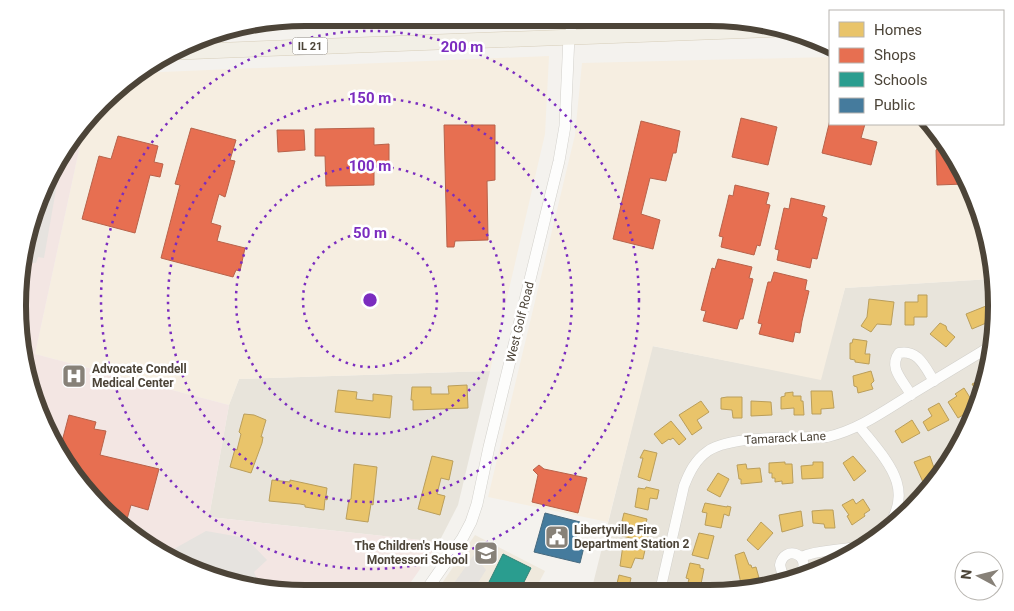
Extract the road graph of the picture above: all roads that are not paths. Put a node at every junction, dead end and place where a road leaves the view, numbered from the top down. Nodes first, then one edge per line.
1 (572, 26) edge
2 (751, 30) edge
3 (570, 36) junction
4 (191, 51) edge
5 (984, 351) edge
6 (934, 381) junction
7 (911, 395) junction
8 (859, 426) junction
9 (895, 513) edge
10 (843, 550) edge
11 (801, 558) junction
12 (803, 568) edge
13 (785, 574) edge
14 (430, 585) edge
15 (661, 585) edge

1 - 3 street
2 - 3 main road, IL 21
3 - 4 main road, IL 21
3 - 14 street, West Golf Road
5 - 6 street, Tamarack Lane
6 - 7 street, Tamarack Lane
6 - 7 street
7 - 8 street, Tamarack Lane
8 - 9 street
8 - 15 street, Tamarack Lane
10 - 11 street
11 - 12 street
11 - 13 street

